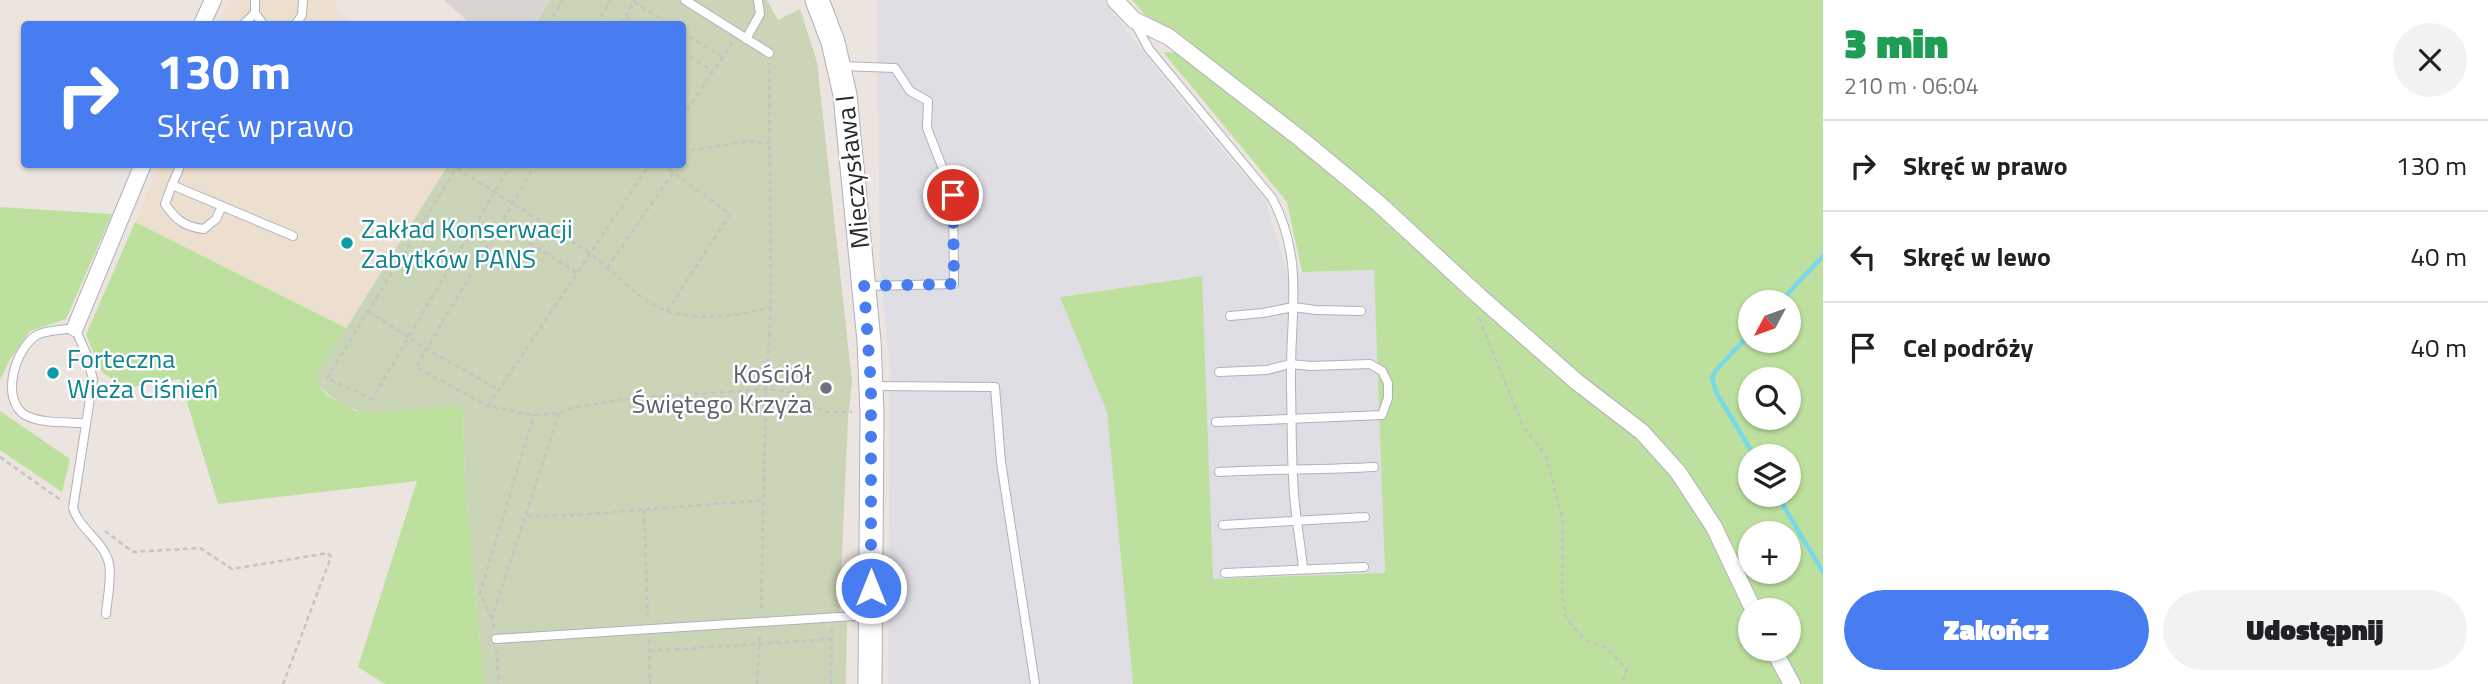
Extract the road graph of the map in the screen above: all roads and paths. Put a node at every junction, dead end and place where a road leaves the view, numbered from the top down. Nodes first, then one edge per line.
1 (212, 0) edge
2 (255, 0) edge
3 (303, 0) edge
4 (563, 0) edge
5 (611, 0) edge
6 (685, 0) edge
7 (758, 0) edge
8 (817, 0) edge
9 (1115, 0) edge
10 (635, 1) edge
11 (255, 13) junction
12 (625, 17) junction
13 (1134, 20) junction
14 (203, 21) edge
15 (247, 21) edge
16 (261, 21) edge
17 (298, 21) edge
18 (550, 21) edge
19 (598, 21) edge
20 (623, 21) edge
21 (632, 21) edge
22 (665, 21) edge
23 (686, 34) edge
24 (742, 36) junction
25 (769, 53) joint
26 (686, 54) edge
27 (723, 57) junction
28 (839, 66) junction
29 (713, 71) junction
30 (686, 111) edge
31 (770, 144) junction
32 (686, 151) edge
33 (141, 168) edge
34 (179, 168) edge
35 (457, 168) edge
36 (461, 168) edge
37 (509, 168) edge
38 (534, 168) edge
39 (647, 168) edge
40 (669, 168) edge
41 (673, 172) junction
42 (172, 185) junction
43 (494, 192) junction
44 (513, 203) junction
45 (222, 206) junction
46 (500, 224) junction
47 (293, 236) dead end
48 (590, 254) junction
49 (607, 268) junction
50 (577, 273) junction
51 (864, 286) junction
52 (1479, 296) junction
53 (771, 307) junction
54 (1293, 307) junction
55 (368, 311) junction
56 (667, 311) junction
57 (1361, 311) dead end
58 (1230, 316) dead end
59 (75, 328) junction
60 (410, 338) junction
61 (427, 349) junction
62 (1290, 365) junction
63 (1219, 372) dead end
64 (871, 386) junction
65 (766, 389) junction
66 (499, 390) junction
67 (488, 406) junction
68 (559, 413) junction
69 (872, 413) junction
70 (534, 415) junction
71 (1292, 418) junction
72 (1216, 422) dead end
73 (85, 423) junction
74 (0, 457) edge
75 (1374, 467) dead end
76 (1294, 469) junction
77 (1219, 472) dead end
78 (764, 500) junction
79 (73, 508) junction
80 (644, 510) junction
81 (527, 516) junction
82 (1365, 517) dead end
83 (1298, 521) junction
84 (1223, 525) dead end
85 (103, 530) dead end
86 (1364, 567) dead end
87 (1303, 568) junction
88 (1225, 573) dead end
89 (1748, 598) edge
90 (106, 614) dead end
91 (871, 615) junction
92 (492, 618) junction
93 (832, 618) junction
94 (761, 621) junction
95 (649, 628) junction
96 (496, 639) junction
97 (832, 639) junction
98 (760, 644) junction
99 (649, 651) junction
100 (1780, 661) edge
101 (283, 684) edge
102 (499, 684) edge
103 (650, 684) edge
104 (757, 684) edge
105 (831, 684) edge
106 (870, 684) edge
107 (1035, 684) edge
108 (1622, 684) edge
109 (1792, 684) edge

1 - 14 street
2 - 11 lane
3 - 17 lane
4 - 18 path
5 - 19 path
6 - 24 lane
7 - 24 lane
8 - 28 main road, Mieczysława I
9 - 13 street
10 - 12 path
10 - 22 path
11 - 15 lane
11 - 16 lane
12 - 20 path
12 - 21 path
13 - 52 street
13 - 54 lane
23 - 27 path
24 - 25 lane
24 - 27 path
25 - 31 path
26 - 29 path
27 - 29 path
28 - 51 main road, Mieczysława I
28 - 51 lane
29 - 30 path
31 - 32 path
31 - 53 path
33 - 59 street
34 - 42 lane
35 - 55 path
36 - 43 path
37 - 43 path
38 - 44 path
39 - 48 path
40 - 41 path
41 - 49 path
41 - 56 path
42 - 45 lane
42 - 45 lane
43 - 44 path
43 - 60 path
44 - 46 path
44 - 48 path
45 - 47 lane
46 - 50 path
46 - 61 path
48 - 49 path
48 - 50 path
49 - 56 path
50 - 66 path
51 - 64 main road, Mieczysława I
52 - 89 street
52 - 108 path
53 - 56 path
53 - 65 path
54 - 57 lane
54 - 58 lane
54 - 62 lane
55 - 60 path
55 - 60 path
59 - 73 lane
59 - 73 lane
60 - 61 path
61 - 66 path
61 - 67 path
62 - 63 lane
62 - 71 lane
62 - 71 lane
64 - 69 main road, Mieczysława I
64 - 107 lane
65 - 68 path
65 - 69 path
65 - 78 path
66 - 67 path
67 - 70 path
68 - 70 path
68 - 81 path
69 - 91 main road, Mieczysława I
70 - 92 path
71 - 72 lane
71 - 76 lane
73 - 79 lane
74 - 79 path
75 - 76 lane
76 - 77 lane
76 - 83 lane
78 - 80 path
78 - 94 path
79 - 90 lane
80 - 81 path
80 - 95 path
81 - 92 path
82 - 83 lane
83 - 84 lane
83 - 87 lane
85 - 101 path
86 - 87 lane
87 - 88 lane
91 - 93 lane
91 - 106 main road, Mieczysława I
92 - 96 path
93 - 94 lane
93 - 97 path
94 - 95 lane
94 - 98 path
95 - 96 lane
95 - 99 path
96 - 102 path
97 - 98 path
97 - 105 path
98 - 99 path
98 - 104 path
99 - 103 path
100 - 109 street

